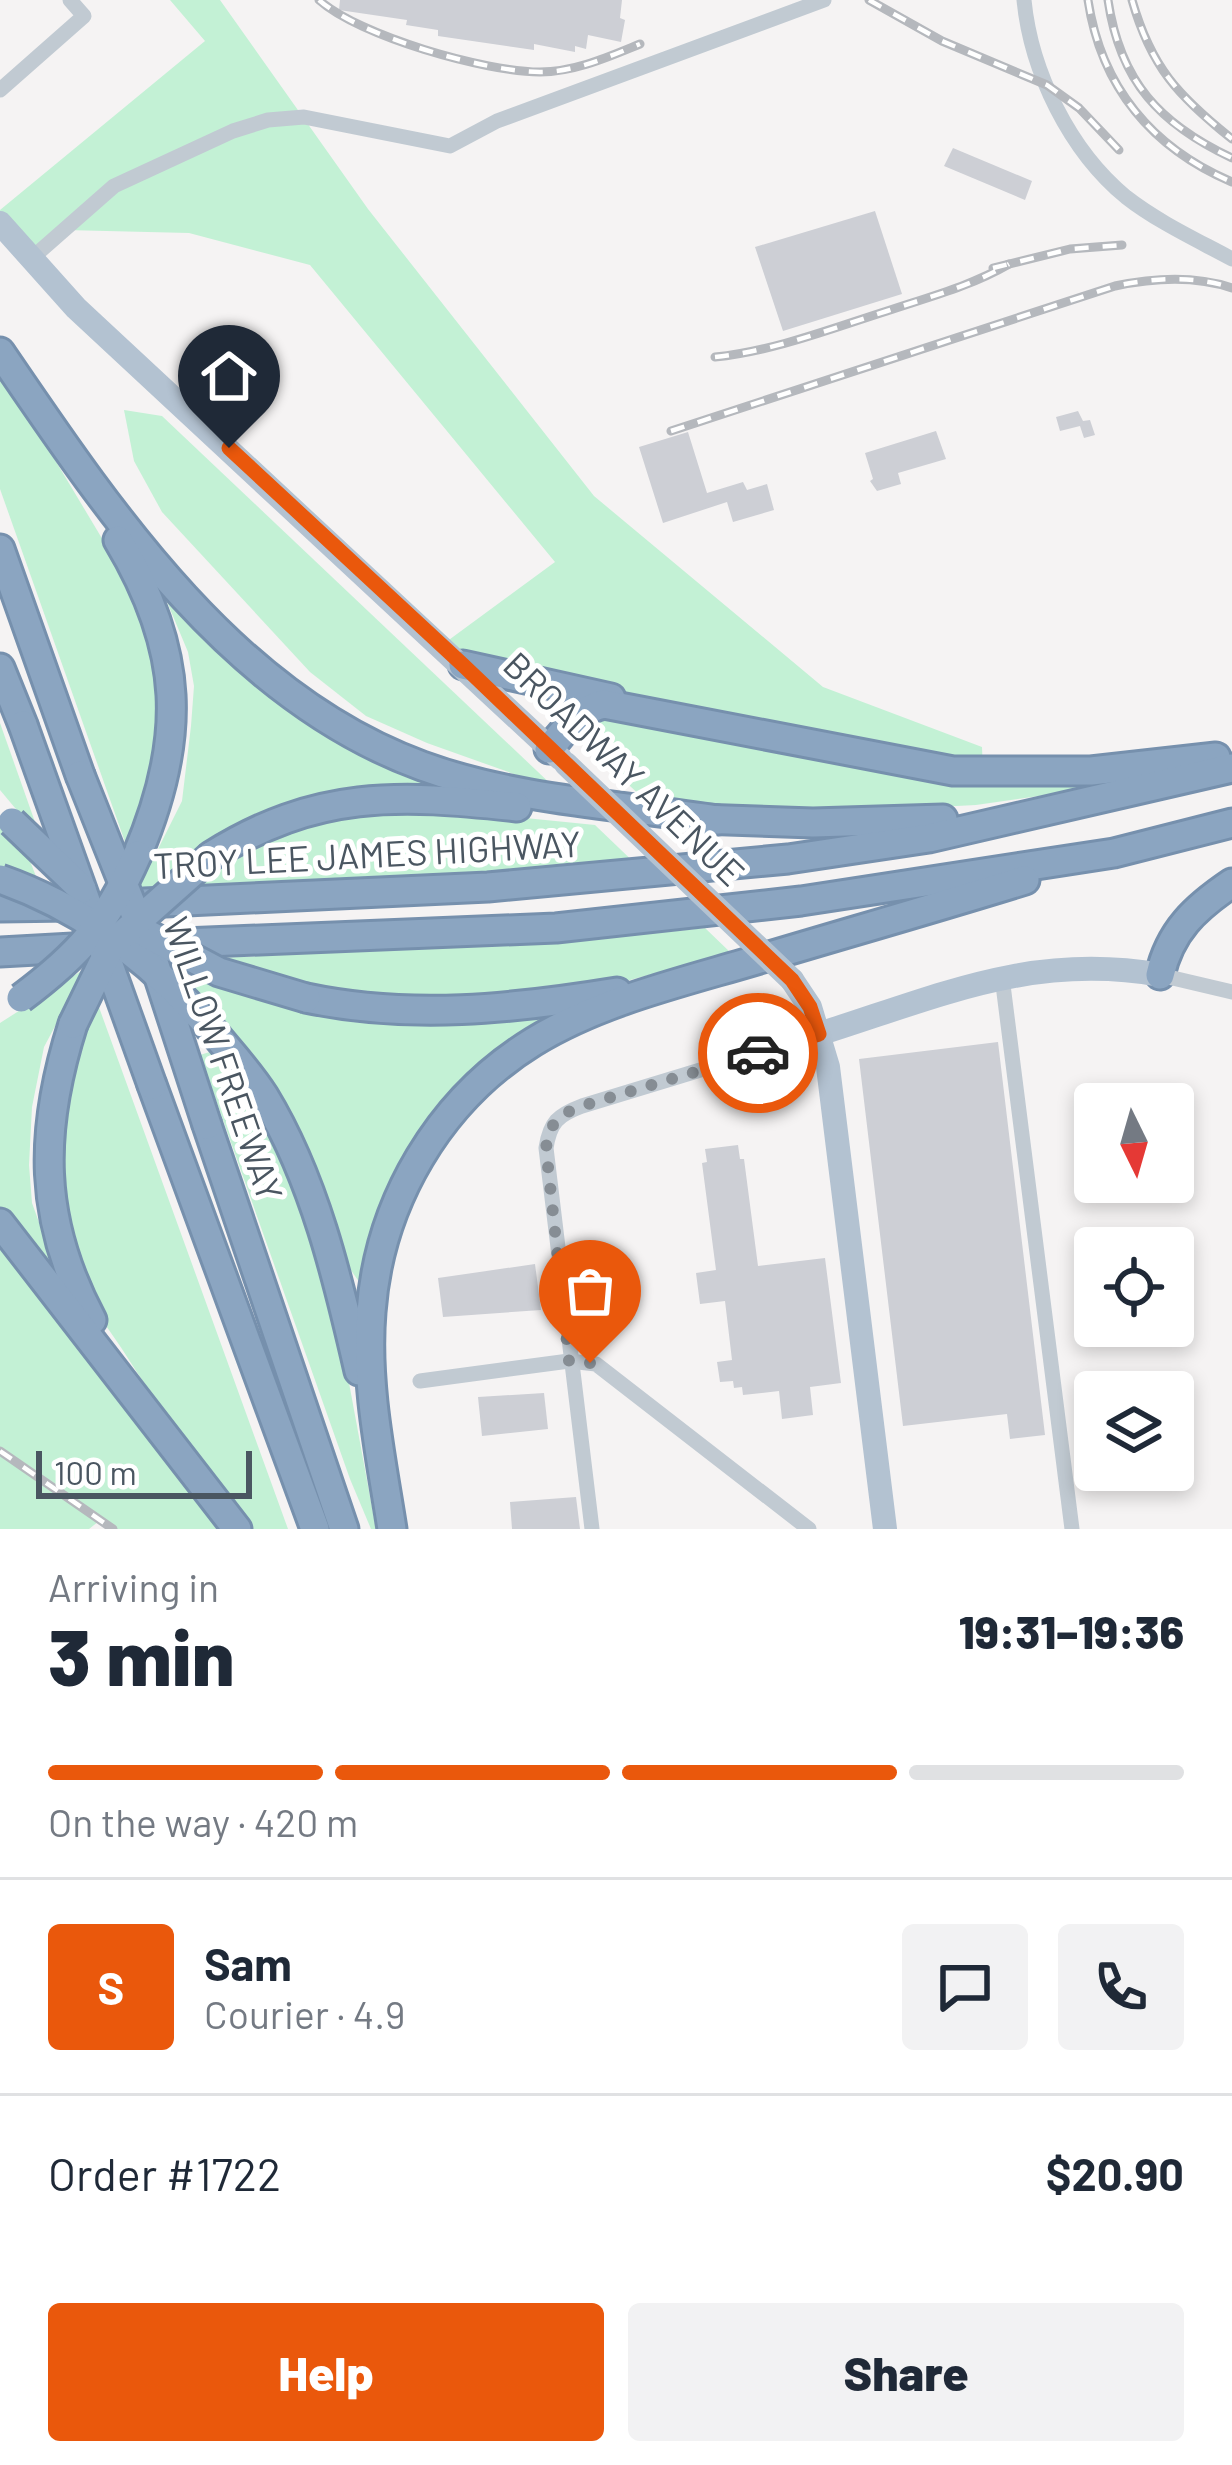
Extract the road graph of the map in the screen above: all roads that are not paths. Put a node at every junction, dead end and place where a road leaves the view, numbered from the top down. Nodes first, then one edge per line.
1 (70, 0) edge
2 (824, 0) edge
3 (1024, 0) edge
4 (0, 90) edge
5 (0, 223) edge
6 (31, 259) junction
7 (1232, 259) edge
8 (0, 352) edge
9 (60, 440) junction
10 (0, 549) edge
11 (463, 665) junction
12 (0, 668) edge
13 (679, 716) junction
14 (1232, 754) edge
15 (558, 757) junction
16 (1232, 768) edge
17 (6, 815) edge
18 (718, 820) junction
19 (1232, 823) edge
20 (920, 830) junction
21 (1114, 853) junction
22 (0, 880) edge
23 (1232, 883) edge
24 (0, 908) edge
25 (0, 952) edge
26 (734, 967) junction
27 (1160, 975) junction
28 (1002, 977) junction
29 (1232, 992) edge
30 (10, 1004) edge
31 (819, 1034) junction
32 (0, 1223) edge
33 (569, 1361) junction
34 (123, 1377) junction
35 (420, 1381) dead end
36 (383, 1474) junction
37 (237, 1529) edge
38 (315, 1529) edge
39 (344, 1529) edge
40 (392, 1529) edge
41 (592, 1529) edge
42 (809, 1529) edge
43 (885, 1529) edge
44 (1072, 1529) edge

1 - 4 street
2 - 6 street
3 - 7 street
5 - 6 main road, BROADWAY AVENUE
6 - 11 main road, BROADWAY AVENUE
8 - 9 highway
9 - 18 highway
9 - 30 highway, bridge
10 - 39 highway, WILLOW FREEWAY, bridge
11 - 13 highway
11 - 15 main road, BROADWAY AVENUE
12 - 38 highway, WILLOW FREEWAY, bridge
13 - 14 highway
13 - 15 highway
15 - 31 main road, BROADWAY AVENUE, bridge
16 - 20 highway
17 - 26 highway, bridge
18 - 20 highway
18 - 34 highway, bridge
19 - 21 highway
20 - 24 highway, TROY LEE JAMES HIGHWAY
21 - 25 highway
21 - 26 highway
22 - 36 highway, bridge
23 - 27 highway
26 - 36 highway
27 - 28 main road
27 - 29 street
28 - 31 main road
28 - 44 street
31 - 33 street
31 - 43 main road, BROADWAY AVENUE
32 - 34 highway
33 - 35 street
33 - 41 street
33 - 42 street
34 - 37 highway
36 - 40 highway

